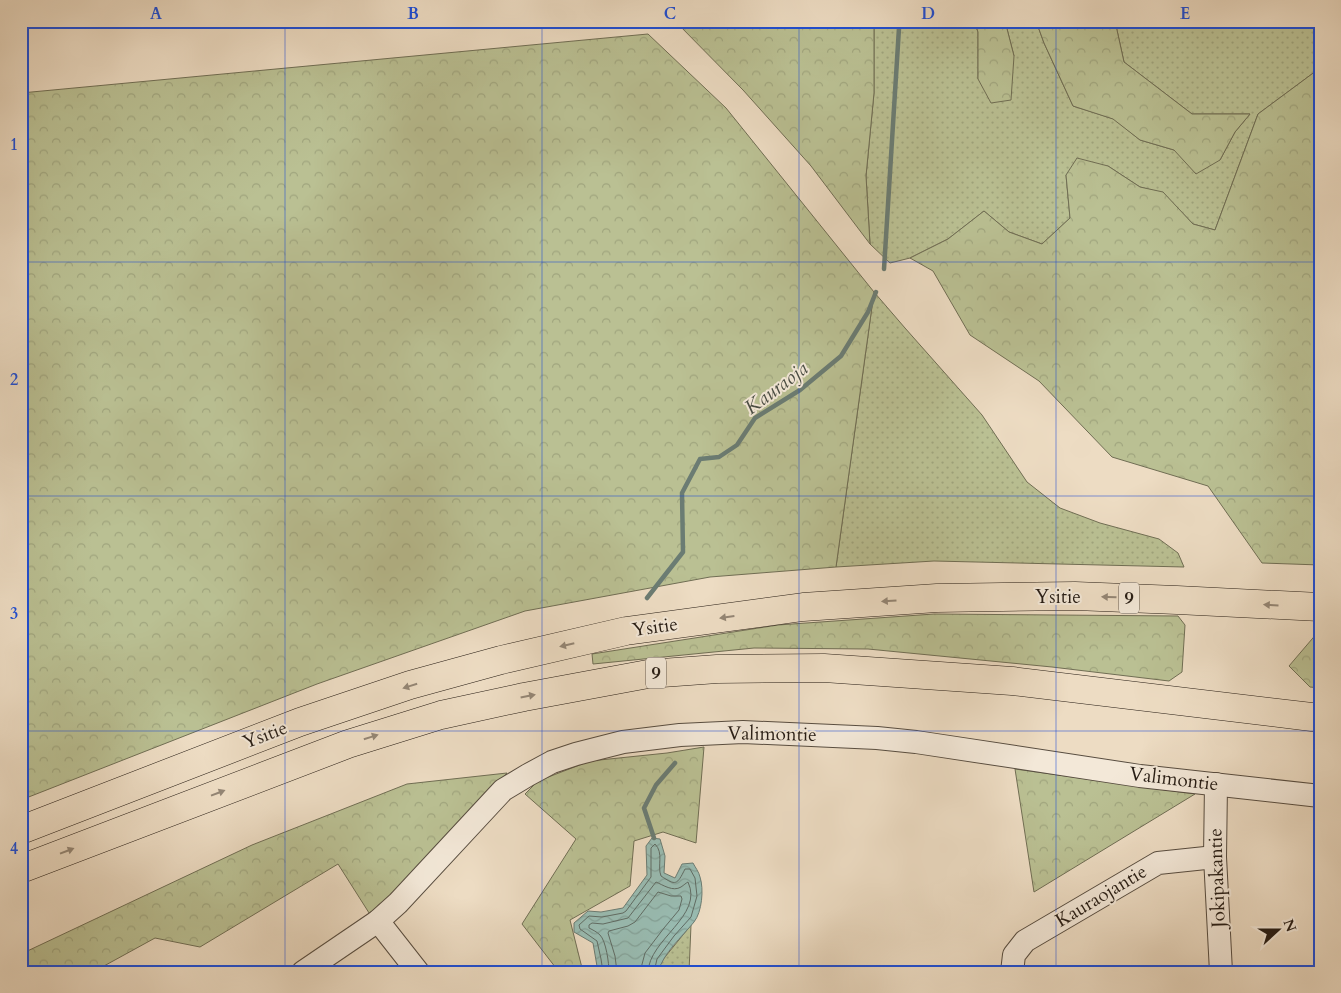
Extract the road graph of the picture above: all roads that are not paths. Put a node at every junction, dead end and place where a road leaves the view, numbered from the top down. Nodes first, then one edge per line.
1 (1320, 608) edge
2 (1320, 718) edge
3 (1216, 784) junction
4 (1320, 796) edge
5 (21, 830) edge
6 (1215, 858) junction
7 (21, 869) edge
8 (378, 921) junction
9 (303, 972) edge
10 (418, 972) edge
11 (1012, 972) edge
12 (1221, 972) edge

1 -> 5 highway, Ysitie / 9
7 -> 2 highway, Ysitie / 9
3 - 4 street, Valimontie
3 - 6 street, Jokipakantie
3 - 8 street, Valimontie
6 - 11 street, Kauraojantie
6 - 12 street, Jokipakantie
8 - 9 street, Valimontie
8 - 10 street

